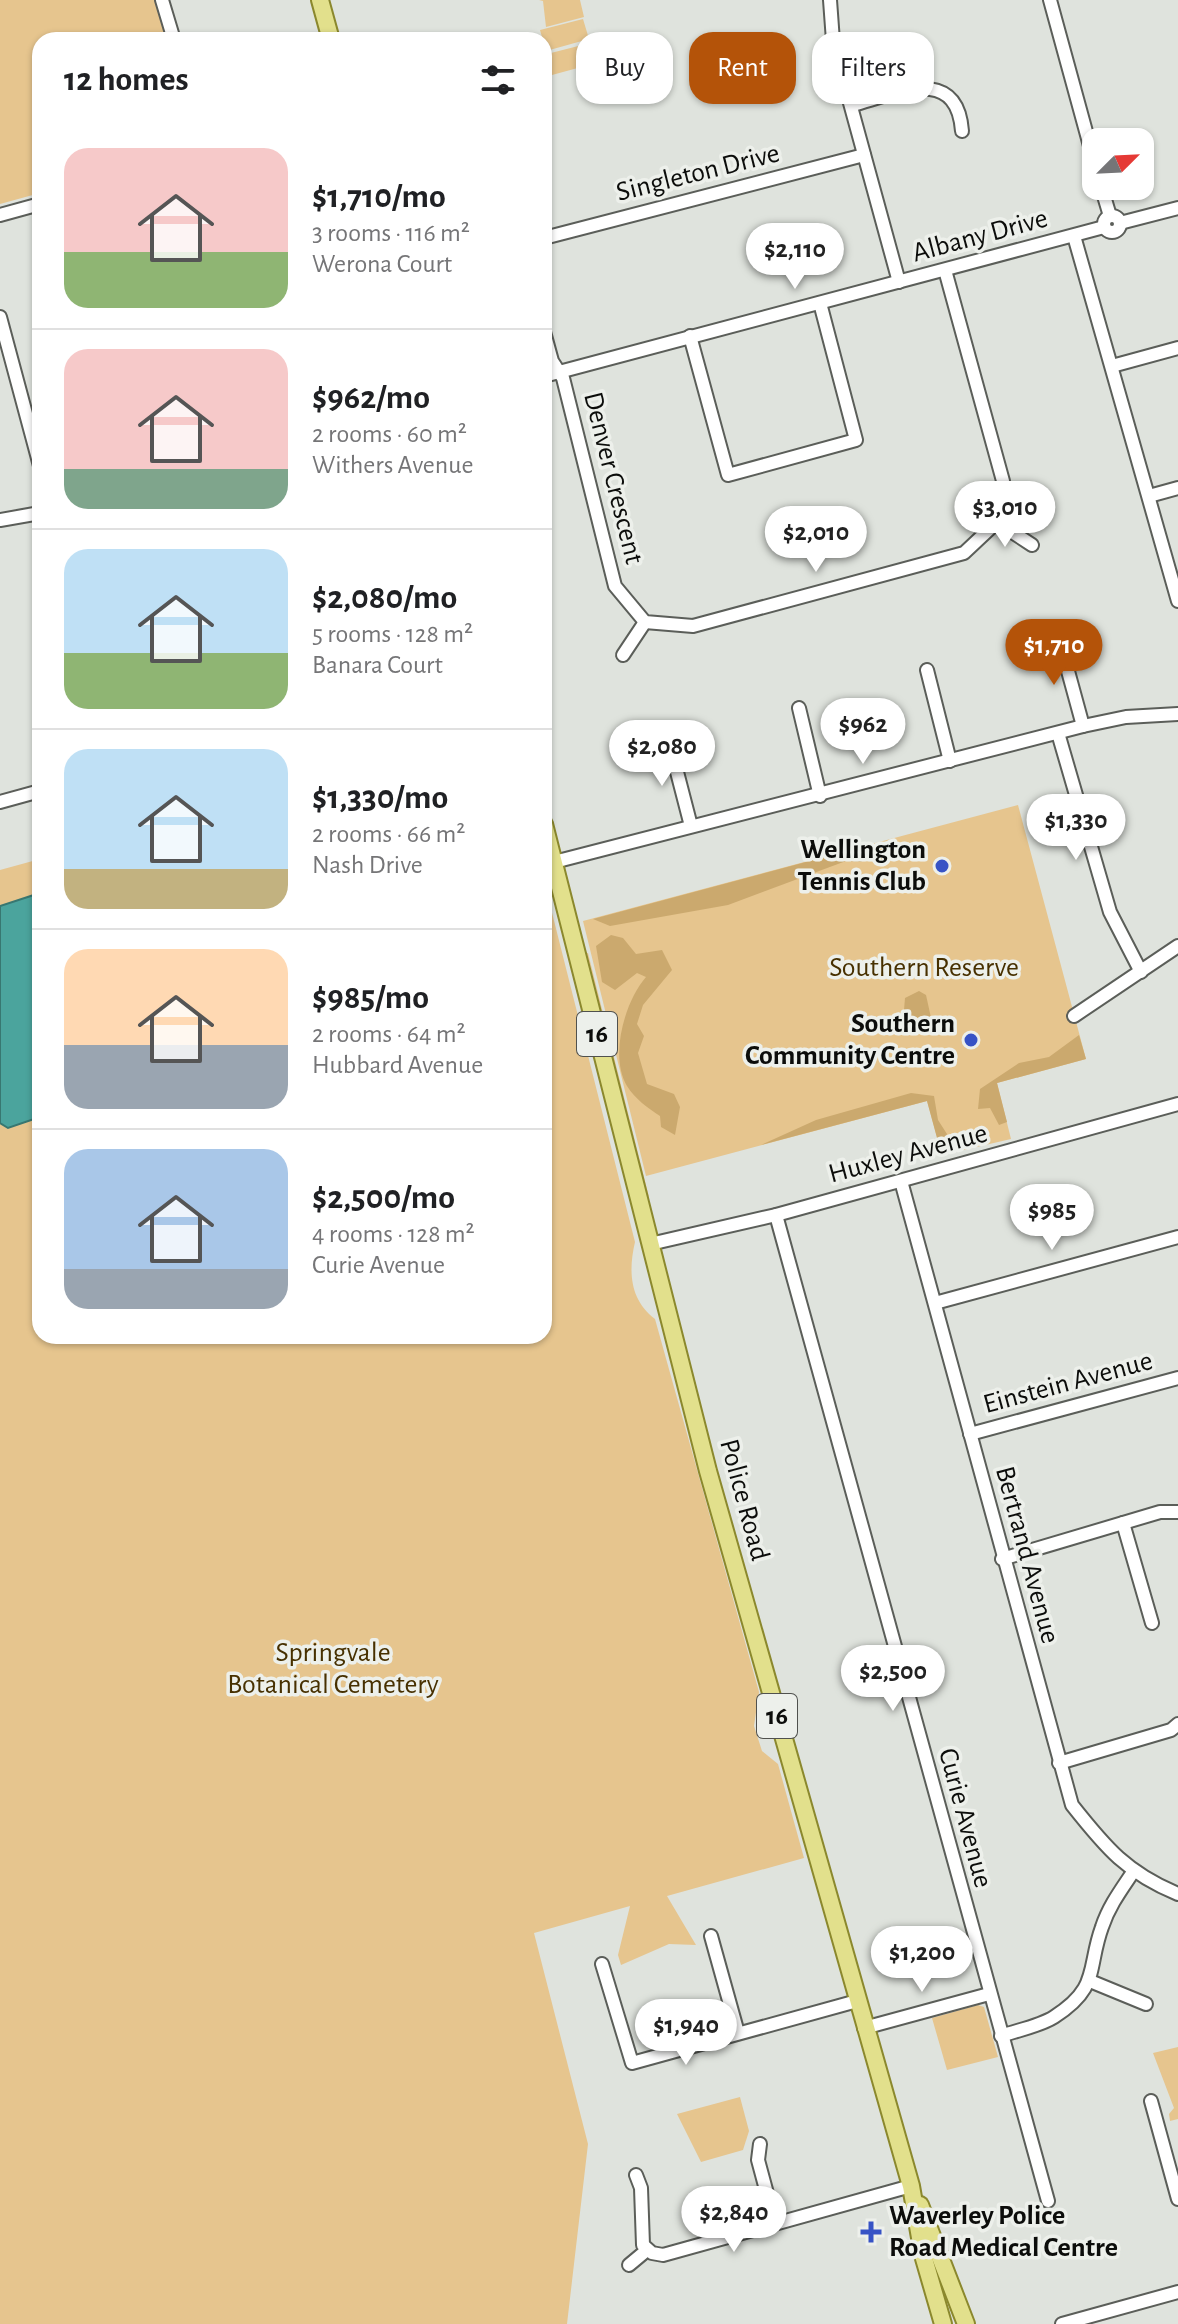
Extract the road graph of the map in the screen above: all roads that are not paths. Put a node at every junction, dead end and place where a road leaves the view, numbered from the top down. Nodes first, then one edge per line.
1 (162, 0) edge
2 (320, 0) edge
3 (830, 0) edge
4 (1050, 0) edge
5 (172, 32) edge
6 (329, 32) edge
7 (852, 105) junction
8 (1085, 128) edge
9 (962, 131) dead end
10 (864, 155) junction
11 (1105, 200) edge
12 (32, 206) edge
13 (1178, 208) edge
14 (0, 215) edge
15 (1111, 222) junction
16 (552, 236) edge
17 (1074, 236) junction
18 (945, 270) junction
19 (899, 282) junction
20 (820, 303) junction
21 (0, 317) edge
22 (690, 336) junction
23 (1178, 348) edge
24 (552, 353) edge
25 (1112, 366) junction
26 (559, 372) junction
27 (552, 374) edge
28 (32, 436) edge
29 (1178, 488) edge
30 (1149, 496) junction
31 (32, 509) edge
32 (25, 513) junction
33 (32, 513) edge
34 (0, 520) edge
35 (997, 522) junction
36 (1032, 545) dead end
37 (1178, 601) edge
38 (645, 622) junction
39 (1059, 638) dead end
40 (623, 655) dead end
41 (927, 670) dead end
42 (799, 708) dead end
43 (1178, 714) edge
44 (1083, 726) junction
45 (1058, 733) junction
46 (669, 741) dead end
47 (950, 761) junction
48 (32, 793) edge
49 (820, 796) junction
50 (0, 802) edge
51 (691, 826) junction
52 (552, 854) edge
53 (554, 862) junction
54 (1178, 946) edge
55 (1141, 972) junction
56 (1074, 1016) dead end
57 (1178, 1104) edge
58 (901, 1181) junction
59 (776, 1215) junction
60 (1178, 1237) edge
61 (650, 1244) junction
62 (935, 1303) junction
63 (1178, 1378) edge
64 (970, 1434) junction
65 (1178, 1512) edge
66 (1123, 1523) junction
67 (1002, 1559) junction
68 (1152, 1623) dead end
69 (1178, 1724) edge
70 (1059, 1763) junction
71 (1133, 1872) junction
72 (1178, 1894) edge
73 (711, 1936) dead end
74 (602, 1964) dead end
75 (1090, 1981) junction
76 (989, 1994) junction
77 (857, 2001) junction
78 (1146, 2004) dead end
79 (864, 2028) junction
80 (738, 2033) junction
81 (1001, 2036) junction
82 (1151, 2101) dead end
83 (760, 2144) dead end
84 (636, 2175) dead end
85 (911, 2186) junction
86 (1178, 2199) edge
87 (1048, 2201) dead end
88 (775, 2223) junction
89 (647, 2250) junction
90 (629, 2265) dead end
91 (1178, 2292) edge
92 (943, 2324) edge
93 (966, 2324) edge
94 (1062, 2324) edge

1 - 5 street
2 - 6 main road
3 - 7 street
4 - 8 street
7 - 9 street
7 - 10 street
10 - 16 street, Singleton Drive
10 - 19 street
11 - 15 street
12 - 14 street
13 - 15 street, Albany Drive
15 - 17 street, Albany Drive
17 - 18 street, Albany Drive
17 - 25 street
18 - 19 street, Albany Drive
18 - 35 street
19 - 20 street, Albany Drive
20 - 22 street, Albany Drive
20 - 22 street
21 - 28 street
22 - 26 street, Albany Drive
23 - 25 street
24 - 26 street
25 - 30 street
26 - 27 street, Albany Drive
26 - 38 street, Denver Crescent
29 - 30 street
30 - 37 street
31 - 32 street
32 - 33 street
32 - 34 street
35 - 36 street
35 - 38 street
38 - 40 street
39 - 44 street
41 - 47 street
42 - 49 street
43 - 44 street
44 - 45 street
45 - 47 street
45 - 55 street
46 - 51 street
47 - 49 street
48 - 50 street
49 - 51 street
51 - 53 street
52 - 53 main road, Police Road / 16
53 - 61 main road, Police Road / 16
54 - 55 street
55 - 56 street
57 - 58 street, Huxley Avenue
58 - 59 street, Huxley Avenue
58 - 62 street, Bertrand Avenue
59 - 61 street, Huxley Avenue
59 - 76 street, Curie Avenue
60 - 62 street
61 - 77 main road, Police Road / 16
62 - 64 street, Bertrand Avenue
63 - 64 street, Einstein Avenue
64 - 67 street, Bertrand Avenue
65 - 66 street
66 - 67 street
66 - 68 street
67 - 70 street, Bertrand Avenue
69 - 70 street
70 - 71 street, Bertrand Avenue
71 - 72 street, Bertrand Avenue
71 - 75 street
73 - 80 street
74 - 80 street
75 - 78 street
75 - 81 street
76 - 79 street
76 - 81 street, Curie Avenue
77 - 79 main road, Police Road / 16
77 - 80 street
79 - 85 main road, Police Road / 16
81 - 87 street, Curie Avenue
82 - 86 street
83 - 88 street
84 - 89 street
85 - 88 street
85 - 92 main road, Police Road / 16
85 - 93 main road, Police Road / 16
88 - 89 street
89 - 90 street
91 - 94 street

